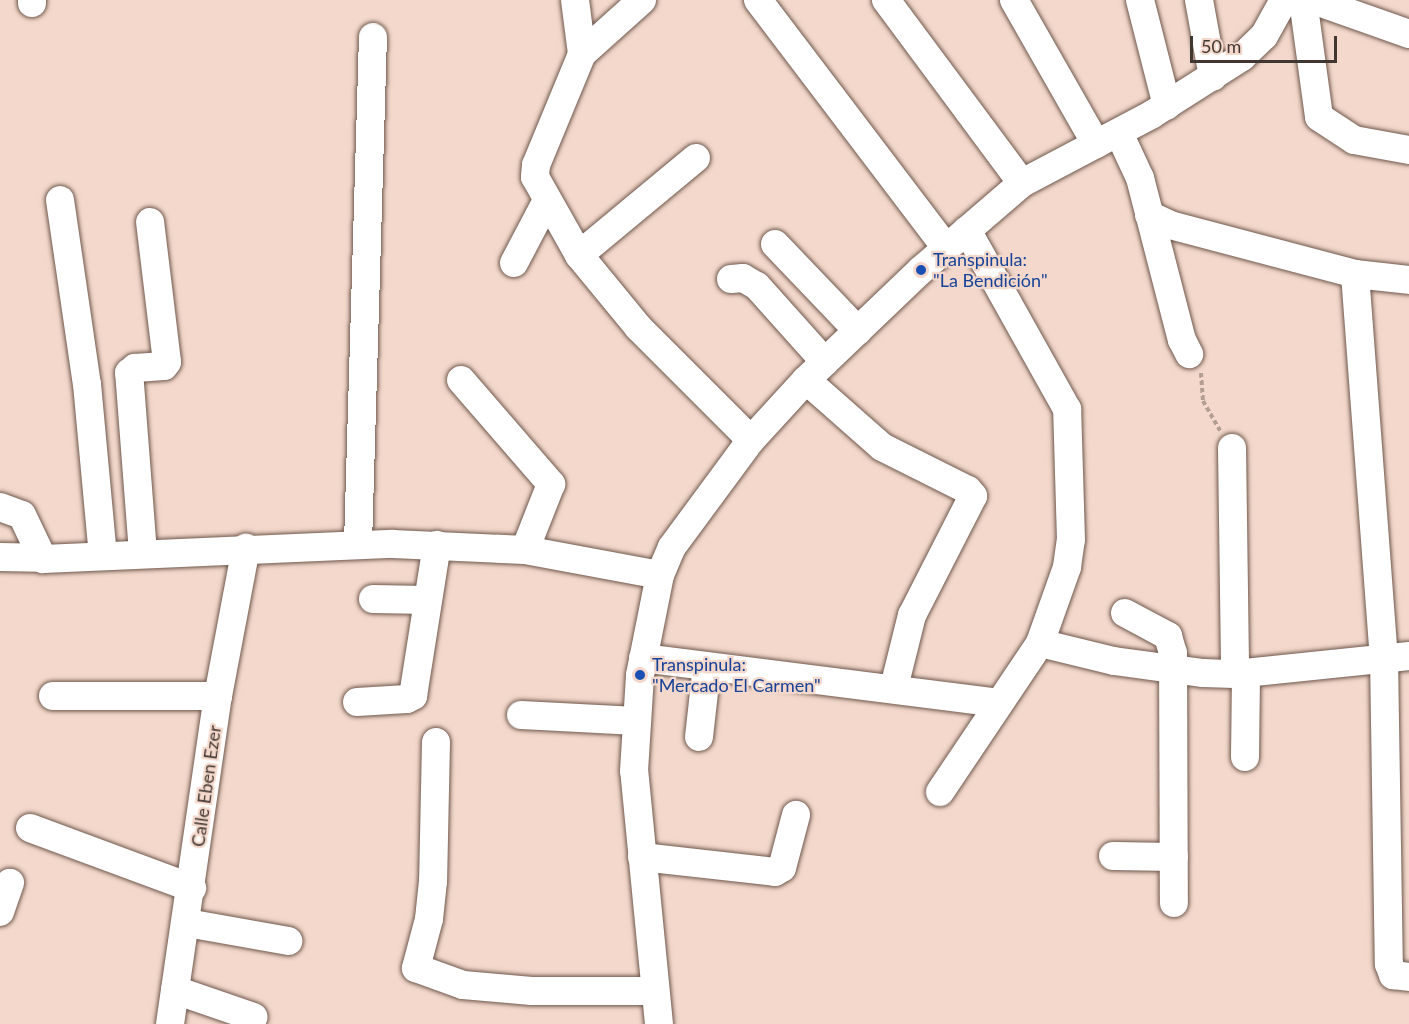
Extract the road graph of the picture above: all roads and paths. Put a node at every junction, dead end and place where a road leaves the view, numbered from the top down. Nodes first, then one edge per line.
1 (575, 0) edge
2 (642, 0) edge
3 (758, 0) edge
4 (886, 0) edge
5 (1014, 0) edge
6 (1140, 0) edge
7 (1199, 0) edge
8 (1284, 0) edge
9 (1303, 0) edge
10 (1313, 0) edge
11 (1409, 34) edge
12 (373, 37) dead end
13 (582, 54) junction
14 (1213, 77) junction
15 (1167, 106) junction
16 (1107, 139) junction
17 (1409, 150) edge
18 (696, 158) dead end
19 (1022, 183) junction
20 (60, 200) dead end
21 (546, 202) junction
22 (1149, 215) junction
23 (150, 222) dead end
24 (957, 239) junction
25 (775, 244) dead end
26 (579, 255) junction
27 (514, 263) dead end
28 (1355, 274) junction
29 (731, 279) dead end
30 (1409, 280) edge
31 (858, 331) junction
32 (1189, 354) joint
33 (816, 371) junction
34 (461, 380) dead end
35 (751, 440) junction
36 (1232, 448) joint
37 (0, 507) edge
38 (358, 544) junction
39 (436, 545) junction
40 (246, 548) junction
41 (525, 550) junction
42 (143, 553) junction
43 (102, 555) junction
44 (0, 557) edge
45 (39, 558) junction
46 (660, 575) junction
47 (373, 599) dead end
48 (428, 600) junction
49 (1125, 613) dead end
50 (1040, 643) junction
51 (1396, 657) edge
52 (644, 658) junction
53 (707, 666) junction
54 (1173, 670) junction
55 (1240, 673) junction
56 (894, 687) junction
57 (52, 696) dead end
58 (218, 696) junction
59 (357, 702) dead end
60 (999, 703) junction
61 (521, 715) dead end
62 (637, 721) junction
63 (699, 736) dead end
64 (436, 742) dead end
65 (1245, 757) dead end
66 (940, 792) dead end
67 (796, 815) dead end
68 (30, 828) dead end
69 (1113, 856) dead end
70 (642, 857) junction
71 (1174, 857) junction
72 (10, 882) dead end
73 (192, 888) junction
74 (1173, 903) dead end
75 (0, 912) edge
76 (187, 923) junction
77 (288, 941) dead end
78 (1409, 977) edge
79 (175, 990) junction
80 (656, 991) junction
81 (254, 1017) dead end
82 (170, 1024) edge
83 (659, 1024) edge

1 - 13 street
2 - 13 street
3 - 24 street
4 - 19 street
5 - 16 street
6 - 15 street
7 - 14 street
8 - 14 street
9 - 17 street
10 - 11 street
12 - 38 street
13 - 21 street
14 - 15 street
15 - 16 street
16 - 19 street
16 - 22 street
18 - 26 street
19 - 24 street
20 - 43 street
21 - 26 street
21 - 27 street
22 - 28 street
22 - 32 street
23 - 42 street
24 - 31 street
24 - 50 street
25 - 31 street
26 - 35 street
28 - 30 street
28 - 51 street
29 - 33 street
31 - 33 street
32 - 36 path
33 - 35 street
33 - 56 street
34 - 41 street
35 - 46 street
36 - 55 street
37 - 45 street
38 - 39 street
38 - 40 street
39 - 41 street
39 - 48 street
40 - 42 street
40 - 58 street, Calle Eben Ezer
41 - 46 street
42 - 43 street
43 - 45 street
44 - 45 street
46 - 52 street
47 - 48 street
48 - 59 street
49 - 54 street
50 - 54 street
50 - 60 street
51 - 55 street
51 - 78 street
52 - 53 street
52 - 62 street
53 - 56 street
53 - 63 street
54 - 55 street
54 - 71 street
55 - 65 street
56 - 60 street
57 - 58 street
58 - 73 street, Calle Eben Ezer
60 - 66 street
61 - 62 street
62 - 70 street
64 - 80 street
67 - 70 street
68 - 73 street
69 - 71 street
70 - 80 street
71 - 74 street
72 - 75 street
73 - 76 street, Calle Eben Ezer
76 - 77 street
76 - 79 street, Calle Eben Ezer
79 - 81 street
79 - 82 street, Calle Eben Ezer
80 - 83 street

